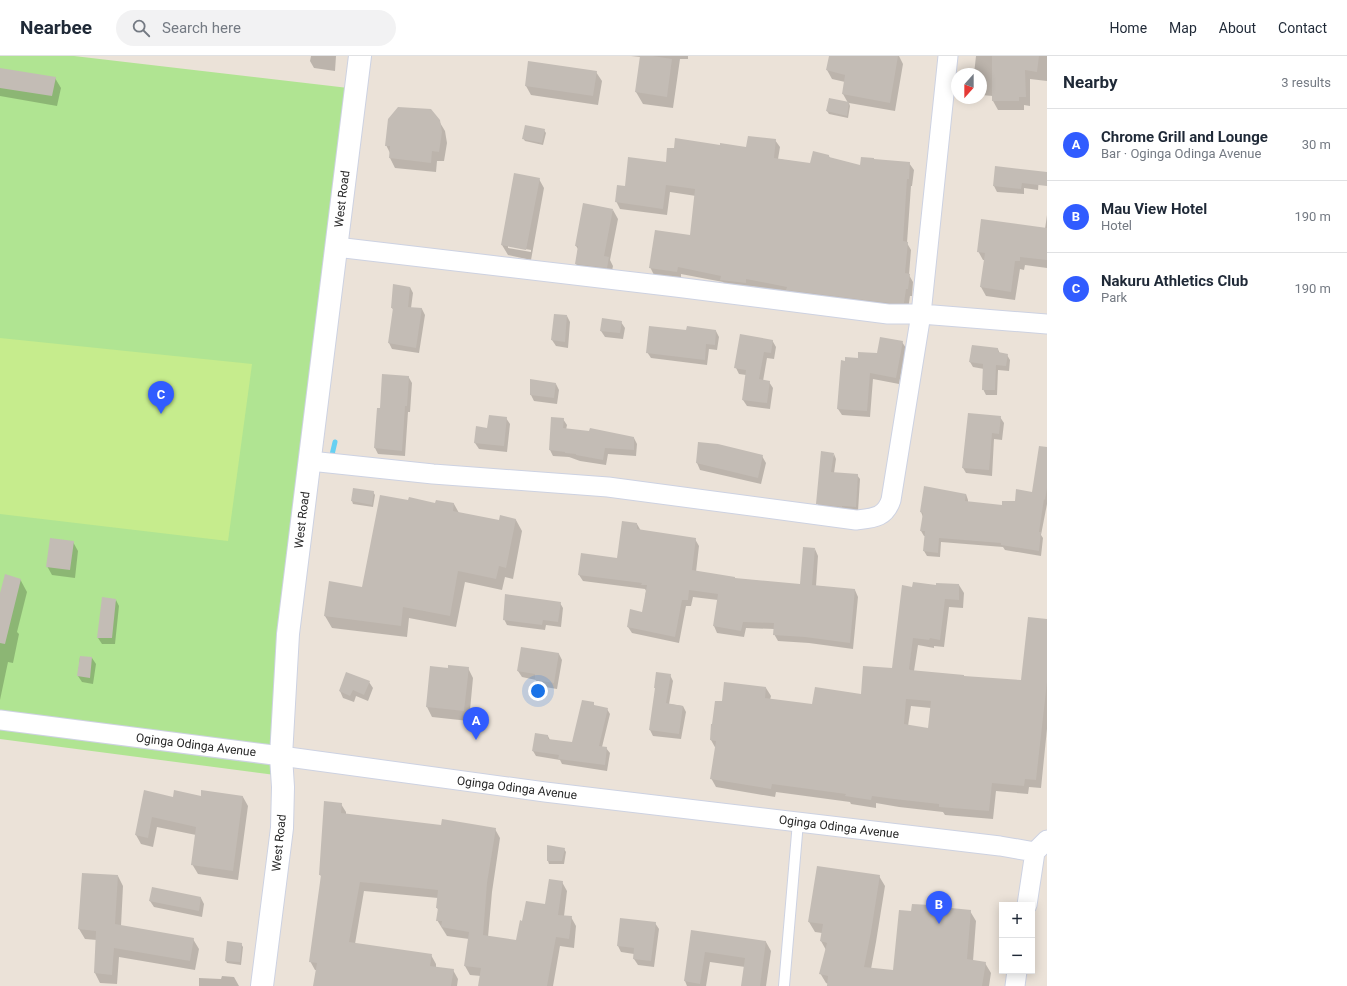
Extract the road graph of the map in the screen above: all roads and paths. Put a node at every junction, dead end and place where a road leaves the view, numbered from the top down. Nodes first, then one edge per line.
1 (360, 56) edge
2 (948, 56) edge
3 (336, 247) junction
4 (921, 314) junction
5 (1047, 324) edge
6 (310, 460) junction
7 (0, 720) edge
8 (281, 756) junction
9 (798, 822) junction
10 (1041, 846) edge
11 (1028, 902) edge
12 (1017, 974) edge
13 (262, 986) edge
14 (784, 986) edge
15 (1015, 986) edge

1 - 3 street, West Road
2 - 4 street
3 - 4 street
3 - 6 street, West Road
4 - 5 street
4 - 6 street
6 - 8 street, West Road
7 - 8 street, Oginga Odinga Avenue
8 - 9 street, Oginga Odinga Avenue
8 - 13 street, West Road
9 - 10 street, Oginga Odinga Avenue
9 - 14 lane
10 - 11 street
12 - 15 street

